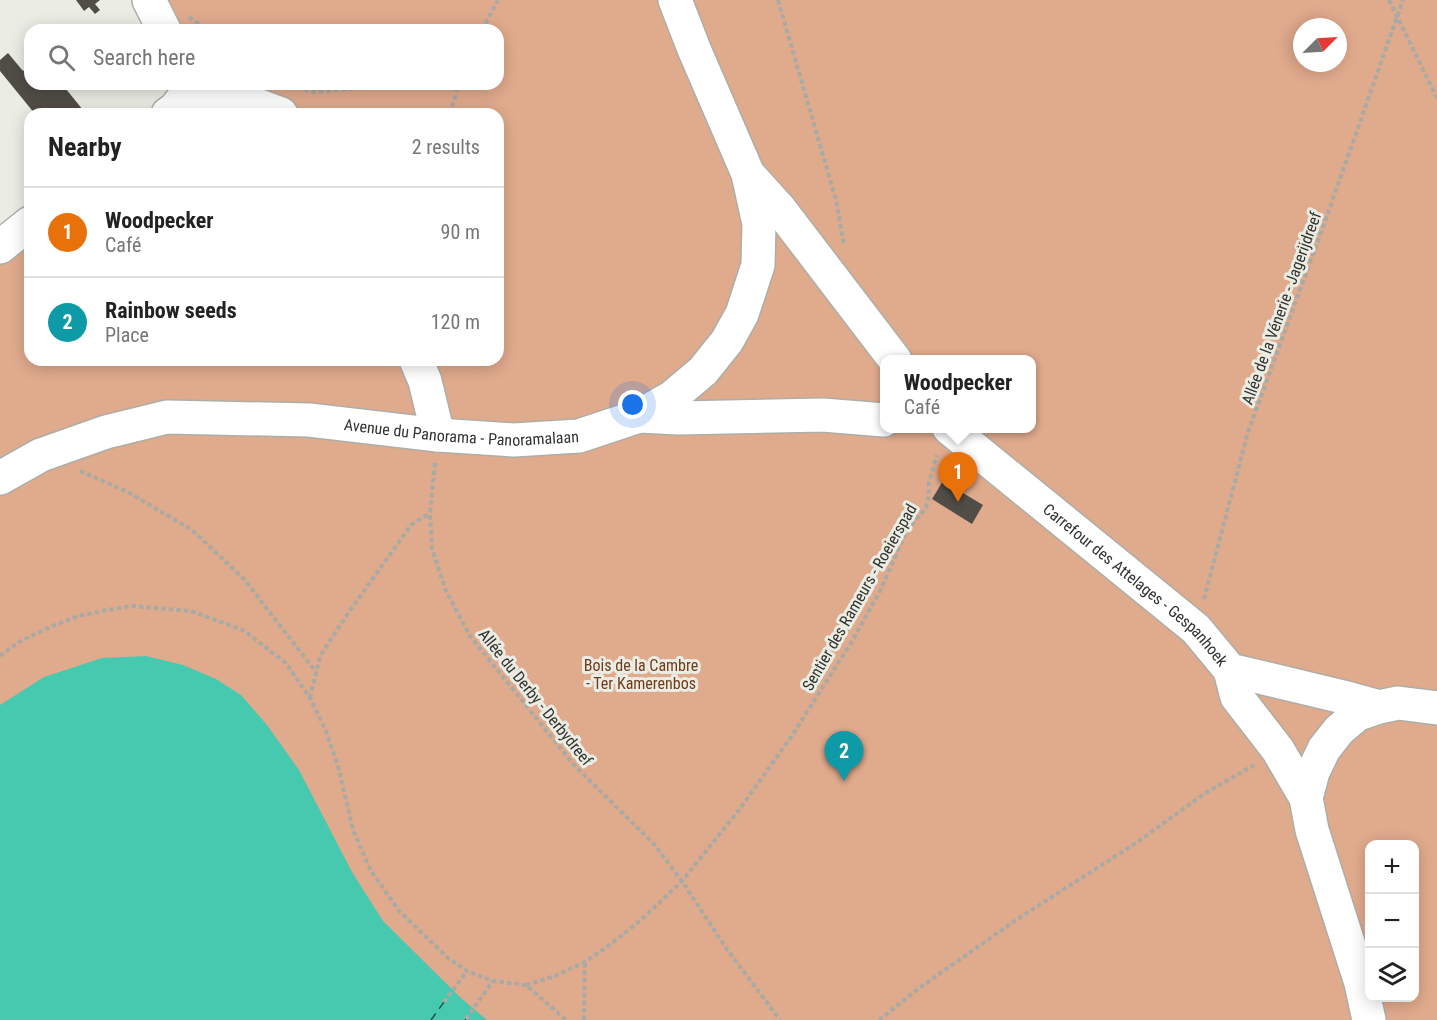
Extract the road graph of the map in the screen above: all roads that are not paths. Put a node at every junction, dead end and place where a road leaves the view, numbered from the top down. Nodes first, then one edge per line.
1 (148, 0) edge
2 (675, 0) edge
3 (161, 24) edge
4 (182, 96) edge
5 (265, 108) edge
6 (748, 174) junction
7 (24, 228) edge
8 (0, 247) edge
9 (891, 355) edge
10 (419, 366) edge
11 (639, 416) junction
12 (880, 420) edge
13 (438, 435) junction
14 (943, 439) edge
15 (0, 478) edge
16 (1230, 670) junction
17 (1379, 707) junction
18 (1437, 708) edge
19 (1306, 798) junction
20 (1369, 1020) edge

1 - 3 street
2 - 6 street
4 - 5 street
6 - 9 street
6 - 11 street, Avenue du Panorama - Panoramalaan
7 - 8 street
10 - 13 street
11 - 12 street
11 - 13 street, Avenue du Panorama - Panoramalaan
13 - 15 street, Avenue du Panorama - Panoramalaan
14 - 16 street, Carrefour des Attelages - Gespanhoek
16 - 17 street, Carrefour des Attelages - Gespanhoek
16 - 19 street
17 - 18 street
17 - 19 street
19 - 20 street

